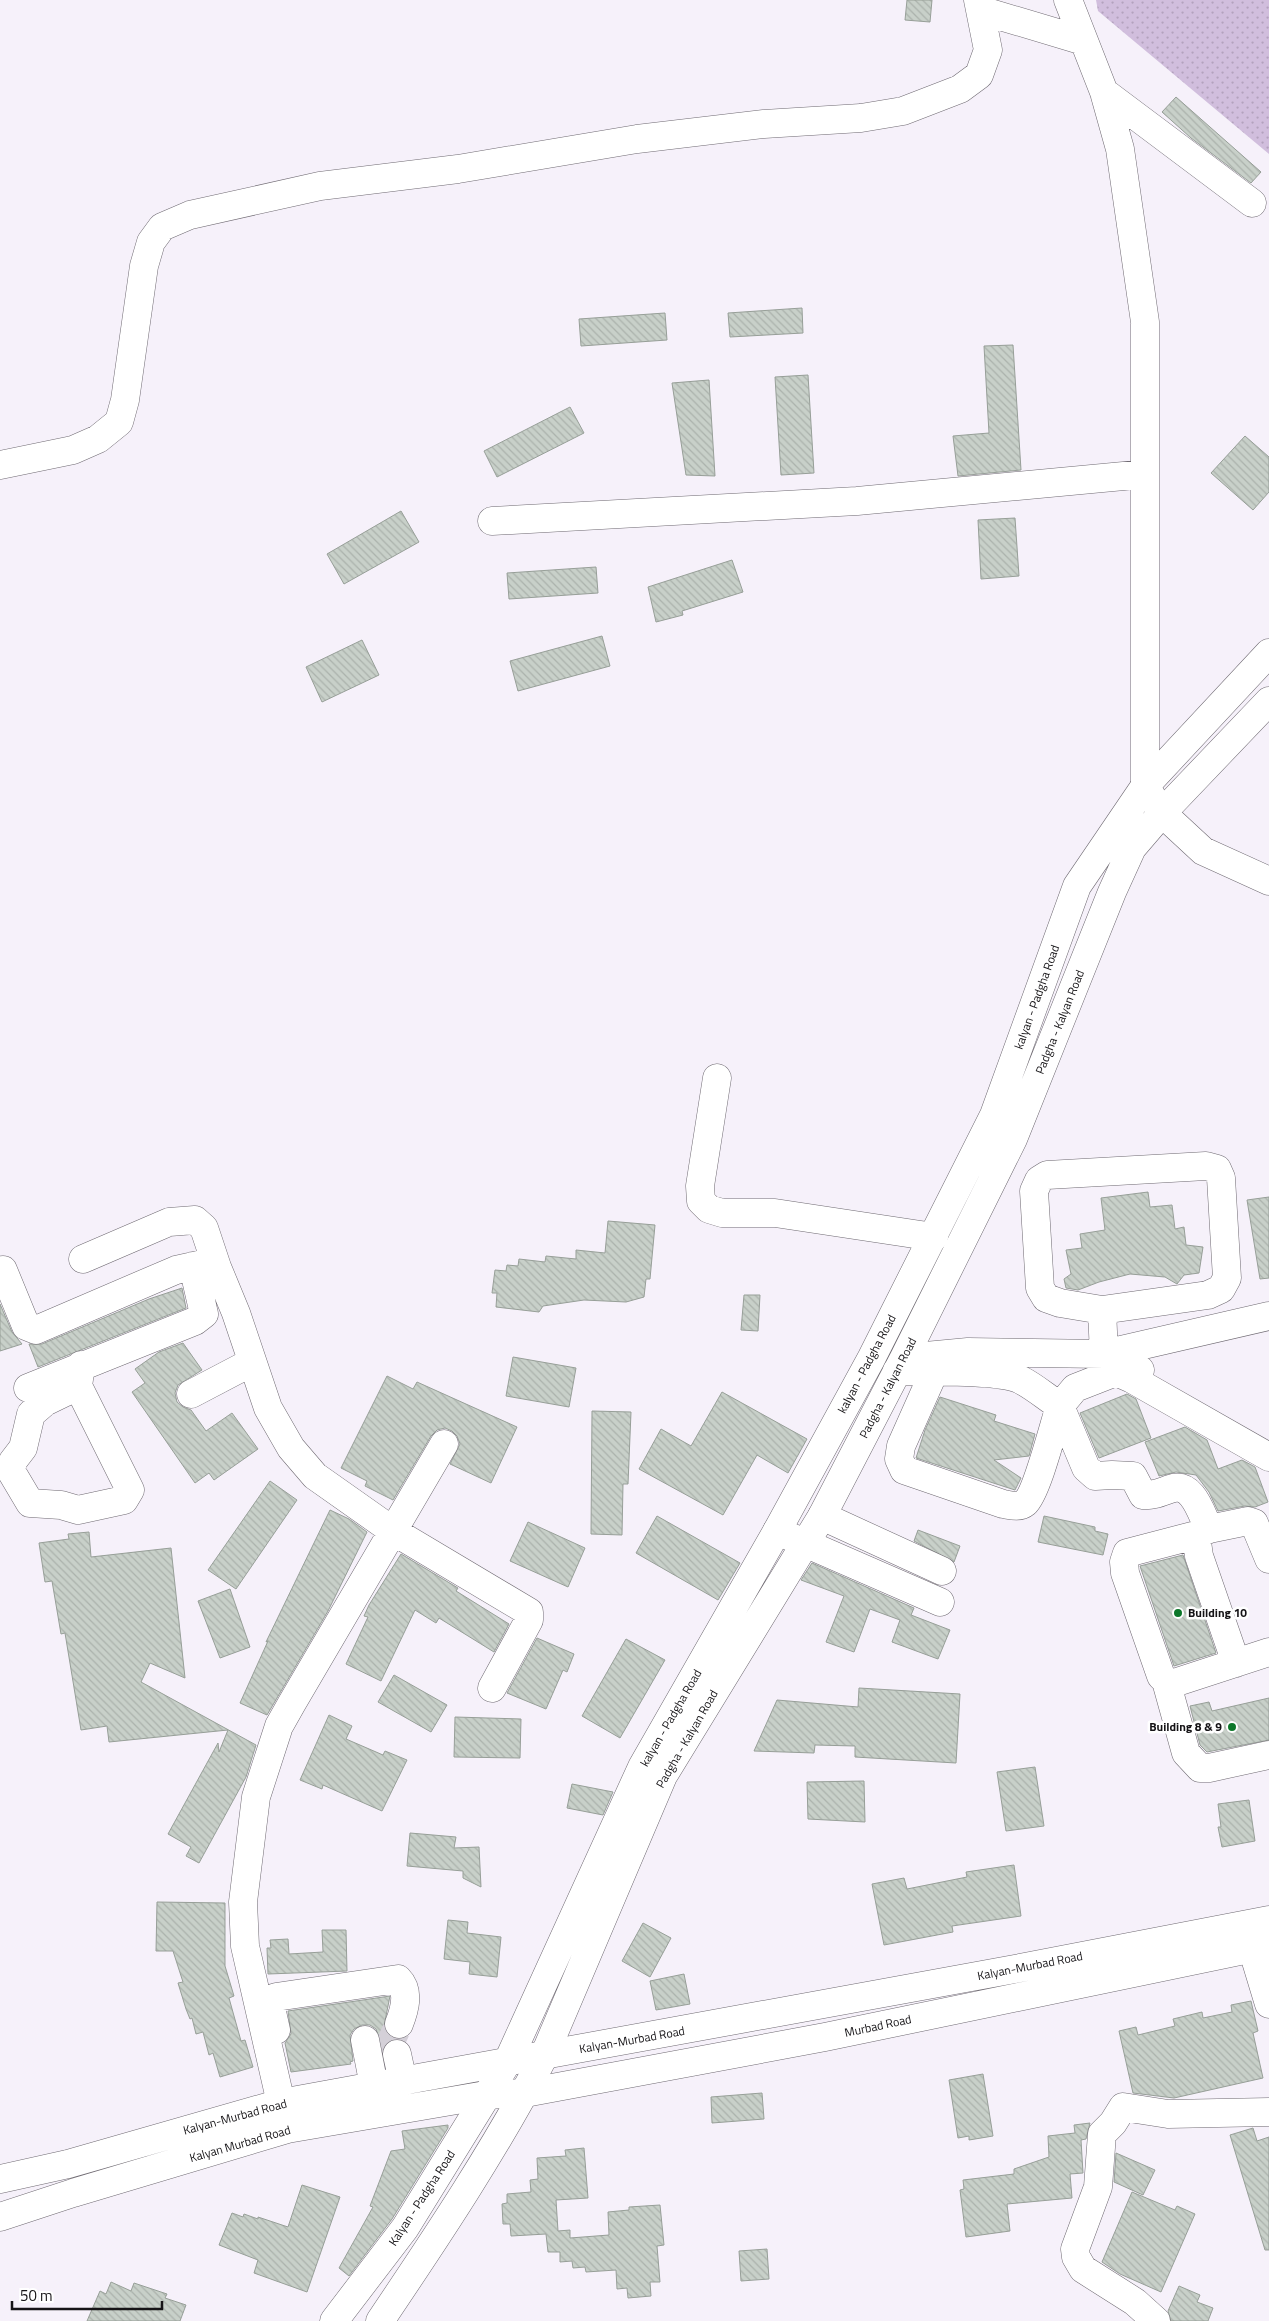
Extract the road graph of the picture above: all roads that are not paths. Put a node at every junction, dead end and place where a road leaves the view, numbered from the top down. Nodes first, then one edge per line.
1 (1068, 0) edge
2 (979, 5) edge
3 (1084, 41) junction
4 (1104, 92) junction
5 (1252, 202) dead end
6 (0, 465) edge
7 (1145, 474) junction
8 (492, 521) dead end
9 (1269, 653) edge
10 (1269, 701) edge
11 (1145, 786) junction
12 (1162, 813) junction
13 (1269, 881) edge
14 (716, 1078) dead end
15 (994, 1115) junction
16 (1019, 1126) junction
17 (934, 1237) junction
18 (83, 1259) dead end
19 (205, 1266) junction
20 (3, 1270) dead end
21 (1102, 1310) junction
22 (236, 1313) junction
23 (204, 1314) junction
24 (1269, 1316) edge
25 (1104, 1354) junction
26 (871, 1359) junction
27 (252, 1362) junction
28 (901, 1365) junction
29 (934, 1372) junction
30 (80, 1376) junction
31 (28, 1388) dead end
32 (191, 1394) dead end
33 (1060, 1406) junction
34 (1269, 1438) edge
35 (444, 1444) dead end
36 (1269, 1457) edge
37 (822, 1516) junction
38 (393, 1531) junction
39 (777, 1531) junction
40 (1202, 1532) junction
41 (803, 1544) junction
42 (1269, 1558) edge
43 (942, 1571) dead end
44 (940, 1602) dead end
45 (1269, 1652) edge
46 (721, 1654) junction
47 (1236, 1663) junction
48 (1166, 1681) junction
49 (492, 1688) dead end
50 (1269, 1755) edge
51 (653, 1772) junction
52 (1269, 1920) edge
53 (1261, 1946) edge
54 (1016, 1969) junction
55 (1022, 1996) junction
56 (1269, 2004) edge
57 (270, 2021) junction
58 (399, 2024) tunnel mouth
59 (383, 2050) tunnel mouth
60 (544, 2056) junction
61 (508, 2061) junction
62 (389, 2084) junction
63 (525, 2093) junction
64 (486, 2095) junction
65 (281, 2103) junction
66 (1269, 2112) edge
67 (287, 2129) junction
68 (0, 2179) edge
69 (0, 2217) edge
70 (405, 2228) junction
71 (431, 2245) junction
72 (334, 2321) edge
73 (380, 2321) edge
74 (1156, 2321) edge

1 - 3 main road
2 - 3 main road
2 - 6 main road
3 - 4 main road
4 - 5 main road
4 - 7 main road
7 - 8 main road
7 - 11 main road
9 - 11 main road, kalyan - Padgha Road
10 - 12 main road, Padgha - Kalyan Road
11 - 12 main road
11 - 15 main road, kalyan - Padgha Road
12 - 13 main road
12 - 16 main road, Padgha - Kalyan Road
14 - 17 main road
15 - 16 main road
15 - 17 main road, kalyan - Padgha Road
16 - 28 main road, Padgha - Kalyan Road
17 - 26 main road, kalyan - Padgha Road
18 - 19 main road
19 - 20 main road
19 - 22 main road
19 - 23 main road
21 - 21 main road
21 - 25 main road
22 - 23 main road
22 - 27 main road
23 - 30 main road
24 - 25 main road
25 - 28 main road
25 - 34 main road
26 - 28 main road
26 - 39 main road, kalyan - Padgha Road
27 - 32 main road
27 - 38 main road
28 - 29 main road
28 - 37 main road, Padgha - Kalyan Road
29 - 33 main road
29 - 33 main road
30 - 30 main road
30 - 31 main road
33 - 36 main road
33 - 40 main road
35 - 38 main road
37 - 41 main road, Padgha - Kalyan Road
37 - 43 main road
38 - 49 main road
38 - 57 main road
39 - 41 main road
39 - 46 main road, kalyan - Padgha Road
40 - 42 main road
40 - 47 main road
40 - 48 main road
41 - 44 main road
41 - 46 main road, Padgha - Kalyan Road
45 - 47 main road
46 - 51 main road, kalyan - Padgha Road
47 - 48 main road
48 - 50 main road
51 - 60 main road, Padgha - Kalyan Road
51 - 61 main road, kalyan - Padgha Road
52 - 54 main road, Kalyan-Murbad Road
53 - 55 main road, Murbad Road
53 - 56 main road
54 - 55 main road
54 - 60 main road, Kalyan-Murbad Road
55 - 63 main road, Murbad Road
57 - 58 main road
57 - 65 main road
59 - 62 main road
60 - 61 main road, Kalyan-Murbad Road
60 - 63 main road, Padgha - Kalyan Road
61 - 62 main road, Kalyan-Murbad Road
61 - 64 main road, kalyan - Padgha Road
62 - 65 main road, Kalyan-Murbad Road
63 - 64 main road, Murbad Road
63 - 71 main road
64 - 67 main road, Kalyan Murbad Road
64 - 70 main road, Kalyan - Padgha Road
65 - 67 main road
65 - 68 main road, Kalyan-Murbad Road
66 - 74 main road
67 - 69 main road, Kalyan Murbad Road
70 - 71 main road
70 - 72 main road, Kalyan - Padgha Road
71 - 73 main road

